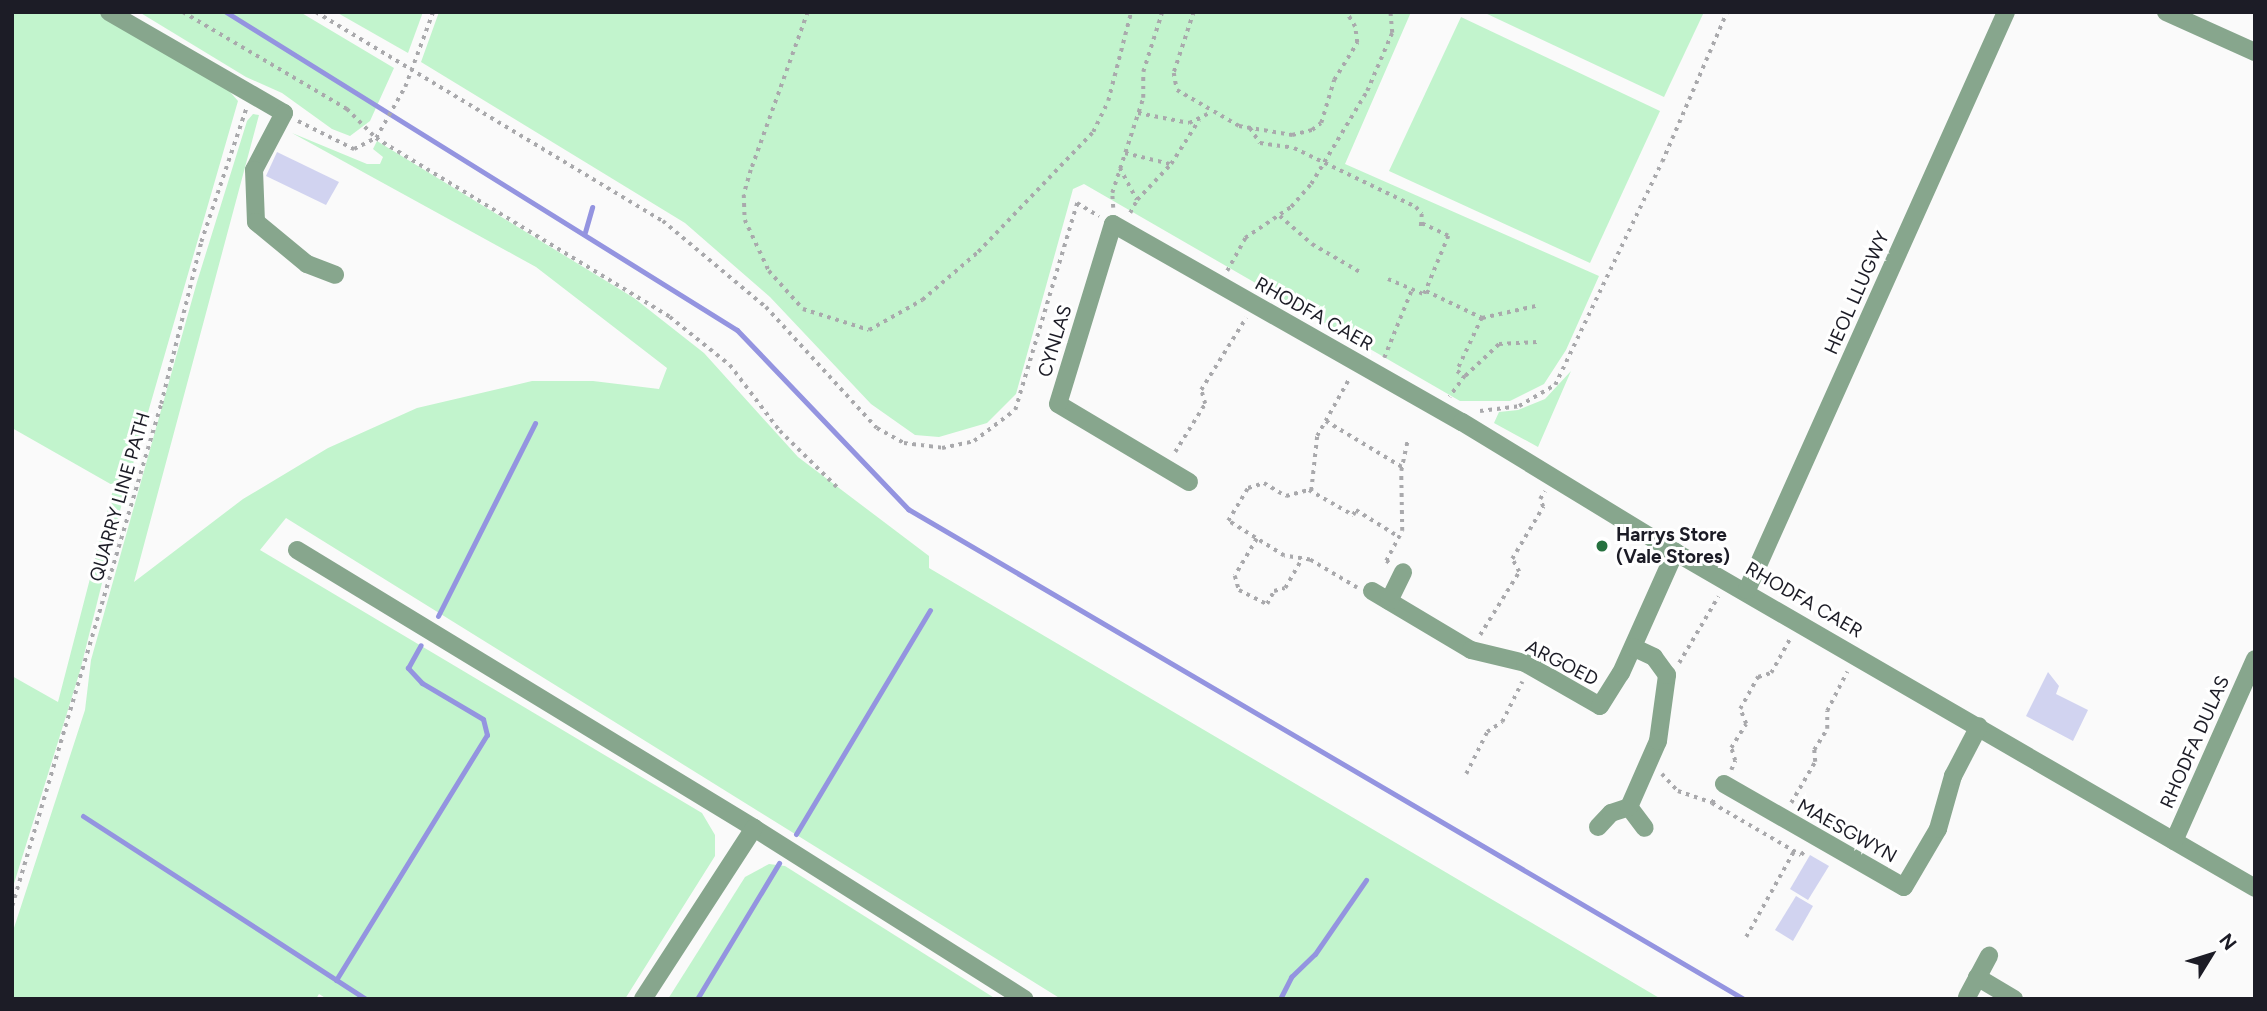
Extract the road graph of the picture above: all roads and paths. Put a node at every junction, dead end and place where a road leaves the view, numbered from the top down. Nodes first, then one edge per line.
1 (109, 12) edge
2 (183, 12) edge
3 (316, 12) edge
4 (433, 12) edge
5 (808, 12) edge
6 (1131, 12) edge
7 (1162, 12) edge
8 (1194, 12) edge
9 (1346, 12) edge
10 (1390, 12) edge
11 (1727, 12) edge
12 (2006, 12) edge
13 (2173, 13) edge
14 (2255, 52) edge
15 (412, 67) junction
16 (251, 95) junction
17 (1212, 112) junction
18 (284, 113) junction
19 (1138, 113) junction
20 (1199, 120) junction
21 (1250, 128) junction
22 (1292, 135) junction
23 (376, 138) junction
24 (1290, 147) junction
25 (1125, 153) junction
26 (1171, 164) junction
27 (1323, 164) junction
28 (1120, 167) junction
29 (1137, 200) junction
30 (1280, 216) junction
31 (1118, 227) junction
32 (1360, 272) dead end
33 (335, 275) dead end
34 (1388, 279) dead end
35 (1219, 284) junction
36 (1412, 289) junction
37 (1426, 291) junction
38 (1255, 304) junction
39 (1540, 306) dead end
40 (1482, 318) junction
41 (1537, 342) dead end
42 (1358, 363) junction
43 (1378, 374) junction
44 (1465, 376) junction
45 (1440, 409) junction
46 (1326, 421) junction
47 (1462, 422) junction
48 (1408, 442) dead end
49 (1402, 467) junction
50 (1165, 468) junction
51 (1553, 477) junction
52 (1189, 482) dead end
53 (838, 488) dead end
54 (1311, 491) junction
55 (1399, 537) junction
56 (1258, 539) junction
57 (297, 550) dead end
58 (1675, 552) junction
59 (1302, 559) junction
60 (1403, 572) joint
61 (1728, 581) junction
62 (1746, 590) junction
63 (1372, 591) joint
64 (1389, 601) junction
65 (1800, 622) junction
66 (1633, 647) junction
67 (1471, 650) junction
68 (1857, 655) junction
69 (2255, 659) edge
70 (1521, 662) junction
71 (1667, 687) junction
72 (2248, 692) edge
73 (1979, 726) junction
74 (1653, 758) junction
75 (1466, 774) dead end
76 (1724, 784) junction
77 (1712, 803) junction
78 (1629, 807) junction
79 (1782, 818) junction
80 (1598, 827) dead end
81 (754, 828) junction
82 (1644, 828) dead end
83 (1814, 836) junction
84 (2174, 841) junction
85 (1794, 851) junction
86 (2255, 888) edge
87 (12, 906) edge
88 (1746, 937) dead end
89 (1989, 956) dead end
90 (1977, 977) junction
91 (1967, 997) dead end
92 (643, 999) edge
93 (1024, 999) edge
94 (2014, 999) edge

1 - 16 street
2 - 23 path
3 - 15 path
4 - 15 path
5 - 6 path
7 - 19 path
8 - 17 path
9 - 22 path
10 - 27 path
11 - 47 path
12 - 62 street, HEOL LLUGWY
13 - 14 street
15 - 23 path
15 - 31 path
16 - 18 street
16 - 87 path, QUARRY LINE PATH
17 - 20 path
17 - 21 path
18 - 23 path
18 - 33 street
19 - 20 path
19 - 25 path
20 - 26 path
21 - 22 path
21 - 24 path
22 - 24 path
23 - 53 path
24 - 27 path
25 - 26 path
25 - 28 path
26 - 29 path
27 - 30 path
27 - 37 path
28 - 29 path
28 - 31 path
29 - 31 path
30 - 32 path
30 - 35 path
31 - 35 street, RHODFA CAER
31 - 50 street, CYNLAS
34 - 36 path
35 - 38 street, RHODFA CAER
36 - 37 path
36 - 43 path
37 - 40 path
38 - 42 street, RHODFA CAER
38 - 50 path
39 - 40 path
40 - 44 path
41 - 44 path
42 - 43 street, RHODFA CAER
42 - 46 path
43 - 45 street, RHODFA CAER
44 - 45 path
45 - 47 street, RHODFA CAER
46 - 49 path
46 - 54 path
47 - 51 street, RHODFA CAER
48 - 49 path
49 - 55 path
50 - 52 street, CYNLAS
51 - 58 street, RHODFA CAER
51 - 67 path
54 - 55 path
54 - 56 path
55 - 60 path
56 - 59 path
56 - 59 path
57 - 81 street
58 - 61 street, RHODFA CAER
58 - 66 street, ARGOED
59 - 63 path
60 - 64 street
61 - 62 street, RHODFA CAER
61 - 71 path
62 - 65 street, RHODFA CAER
63 - 64 street, ARGOED
64 - 67 street, ARGOED
65 - 68 street, RHODFA CAER
65 - 76 path
66 - 70 street, ARGOED
66 - 71 street
67 - 70 street, ARGOED
68 - 73 street, RHODFA CAER
68 - 79 path
69 - 72 street, RHODFA DULAS
70 - 75 path
71 - 74 street
72 - 84 street, RHODFA DULAS
73 - 83 street, MAESGWYN
73 - 84 street, RHODFA CAER
74 - 77 path
74 - 78 street
76 - 77 path
76 - 79 street, MAESGWYN
77 - 85 path
78 - 80 street
78 - 82 street
79 - 83 street, MAESGWYN
81 - 92 street
81 - 93 street
83 - 85 path
84 - 86 street, RHODFA CAER
85 - 88 path
89 - 90 street
90 - 91 street
90 - 94 street

